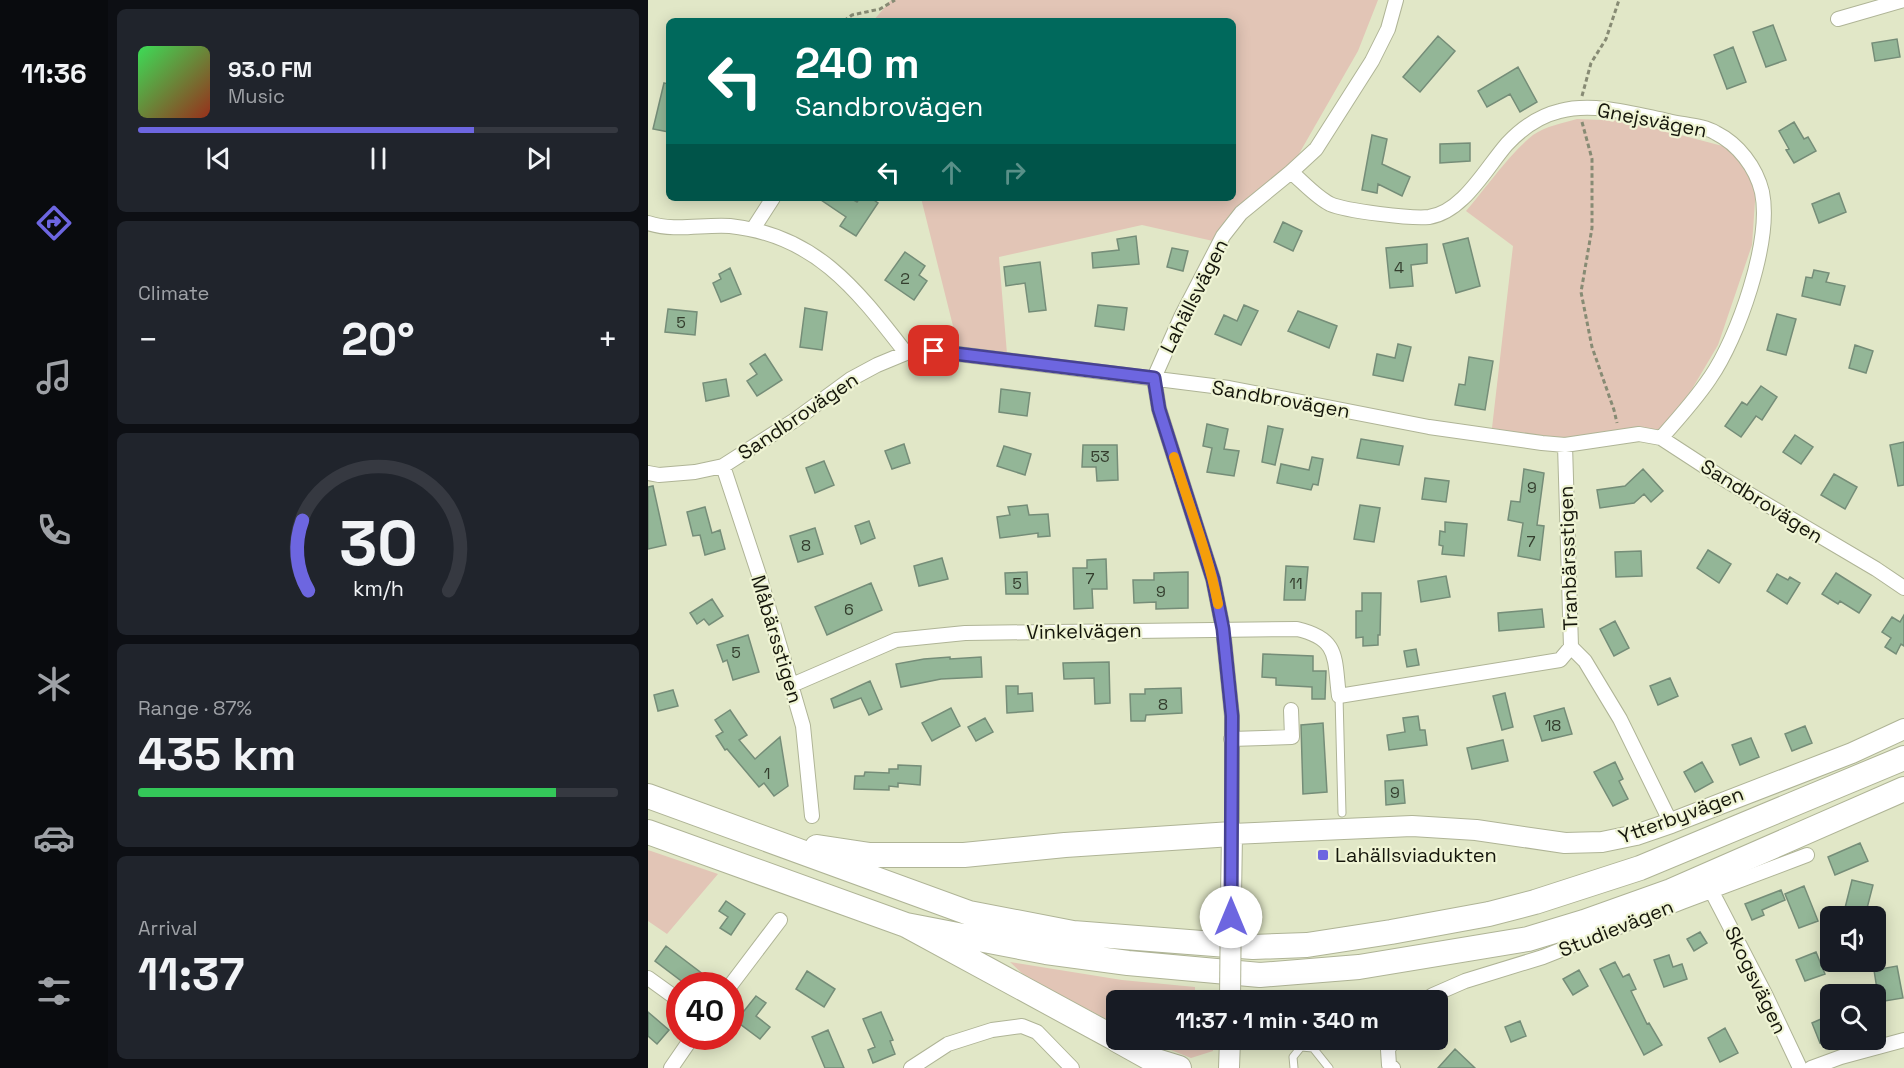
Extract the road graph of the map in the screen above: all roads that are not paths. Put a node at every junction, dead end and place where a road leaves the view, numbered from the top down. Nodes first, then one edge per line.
1 (1396, 0) edge
2 (1904, 0) edge
3 (1838, 19) dead end
4 (1291, 172) junction
5 (771, 201) edge
6 (648, 224) edge
7 (753, 229) junction
8 (906, 353) junction
9 (1154, 378) junction
10 (1661, 438) junction
11 (1565, 445) junction
12 (723, 466) junction
13 (648, 473) edge
14 (1904, 588) edge
15 (1223, 629) junction
16 (1571, 647) junction
17 (792, 685) junction
18 (1339, 696) junction
19 (1291, 710) dead end
20 (1904, 729) edge
21 (1231, 739) junction
22 (1904, 758) edge
23 (1904, 789) edge
24 (648, 796) edge
25 (1342, 813) dead end
26 (812, 816) dead end
27 (1671, 823) junction
28 (648, 832) edge
29 (1232, 834) junction
30 (759, 837) junction
31 (1807, 855) dead end
32 (1712, 892) junction
33 (780, 920) dead end
34 (906, 925) junction
35 (741, 972) edge
36 (648, 978) edge
37 (1230, 990) edge
38 (1444, 990) edge
39 (666, 991) edge
40 (1106, 1034) edge
41 (1904, 1040) edge
42 (683, 1050) edge
43 (1135, 1050) edge
44 (1230, 1050) edge
45 (1388, 1050) edge
46 (671, 1068) edge
47 (911, 1068) edge
48 (1072, 1068) edge
49 (1179, 1068) edge
50 (1229, 1068) edge
51 (1294, 1068) edge
52 (1329, 1068) edge
53 (1394, 1068) edge
54 (1800, 1068) edge
55 (1811, 1068) edge

1 - 4 street, Lahällsvägen
2 - 3 street
4 - 9 street, Lahällsvägen
4 - 10 street, Gnejsvägen
5 - 7 street
6 - 7 street
7 - 8 street
8 - 9 street, Sandbrovägen
8 - 12 street, Sandbrovägen
9 - 11 street, Sandbrovägen
9 - 15 street, Lahällsvägen
10 - 11 street, Sandbrovägen
10 - 14 street, Sandbrovägen
11 - 16 street, Tranbärsstigen
12 - 13 street, Sandbrovägen
12 - 17 street, Måbärsstigen
15 - 17 street, Vinkelvägen
15 - 18 street, Vinkelvägen
15 - 21 street, Lahällsvägen
16 - 18 street
16 - 27 street, Tranbärsstigen
17 - 26 street, Måbärsstigen
18 - 25 lane, Vinkelvägen
19 - 21 street
20 - 27 street, Ytterbyvägen
21 - 29 street, Lahällsvägen
22 - 30 highway
23 - 34 highway
24 - 30 highway
27 - 29 street, Ytterbyvägen
28 - 34 highway
29 - 30 highway
29 - 37 street, Lahällsvägen, bridge
31 - 32 street, Studievägen
32 - 38 street, Studievägen
32 - 54 street, Skogsvägen
33 - 35 street
34 - 40 highway
36 - 39 street
41 - 55 street
42 - 46 street
43 - 49 highway
44 - 50 street
45 - 53 street
47 - 48 street
51 - 52 lane

